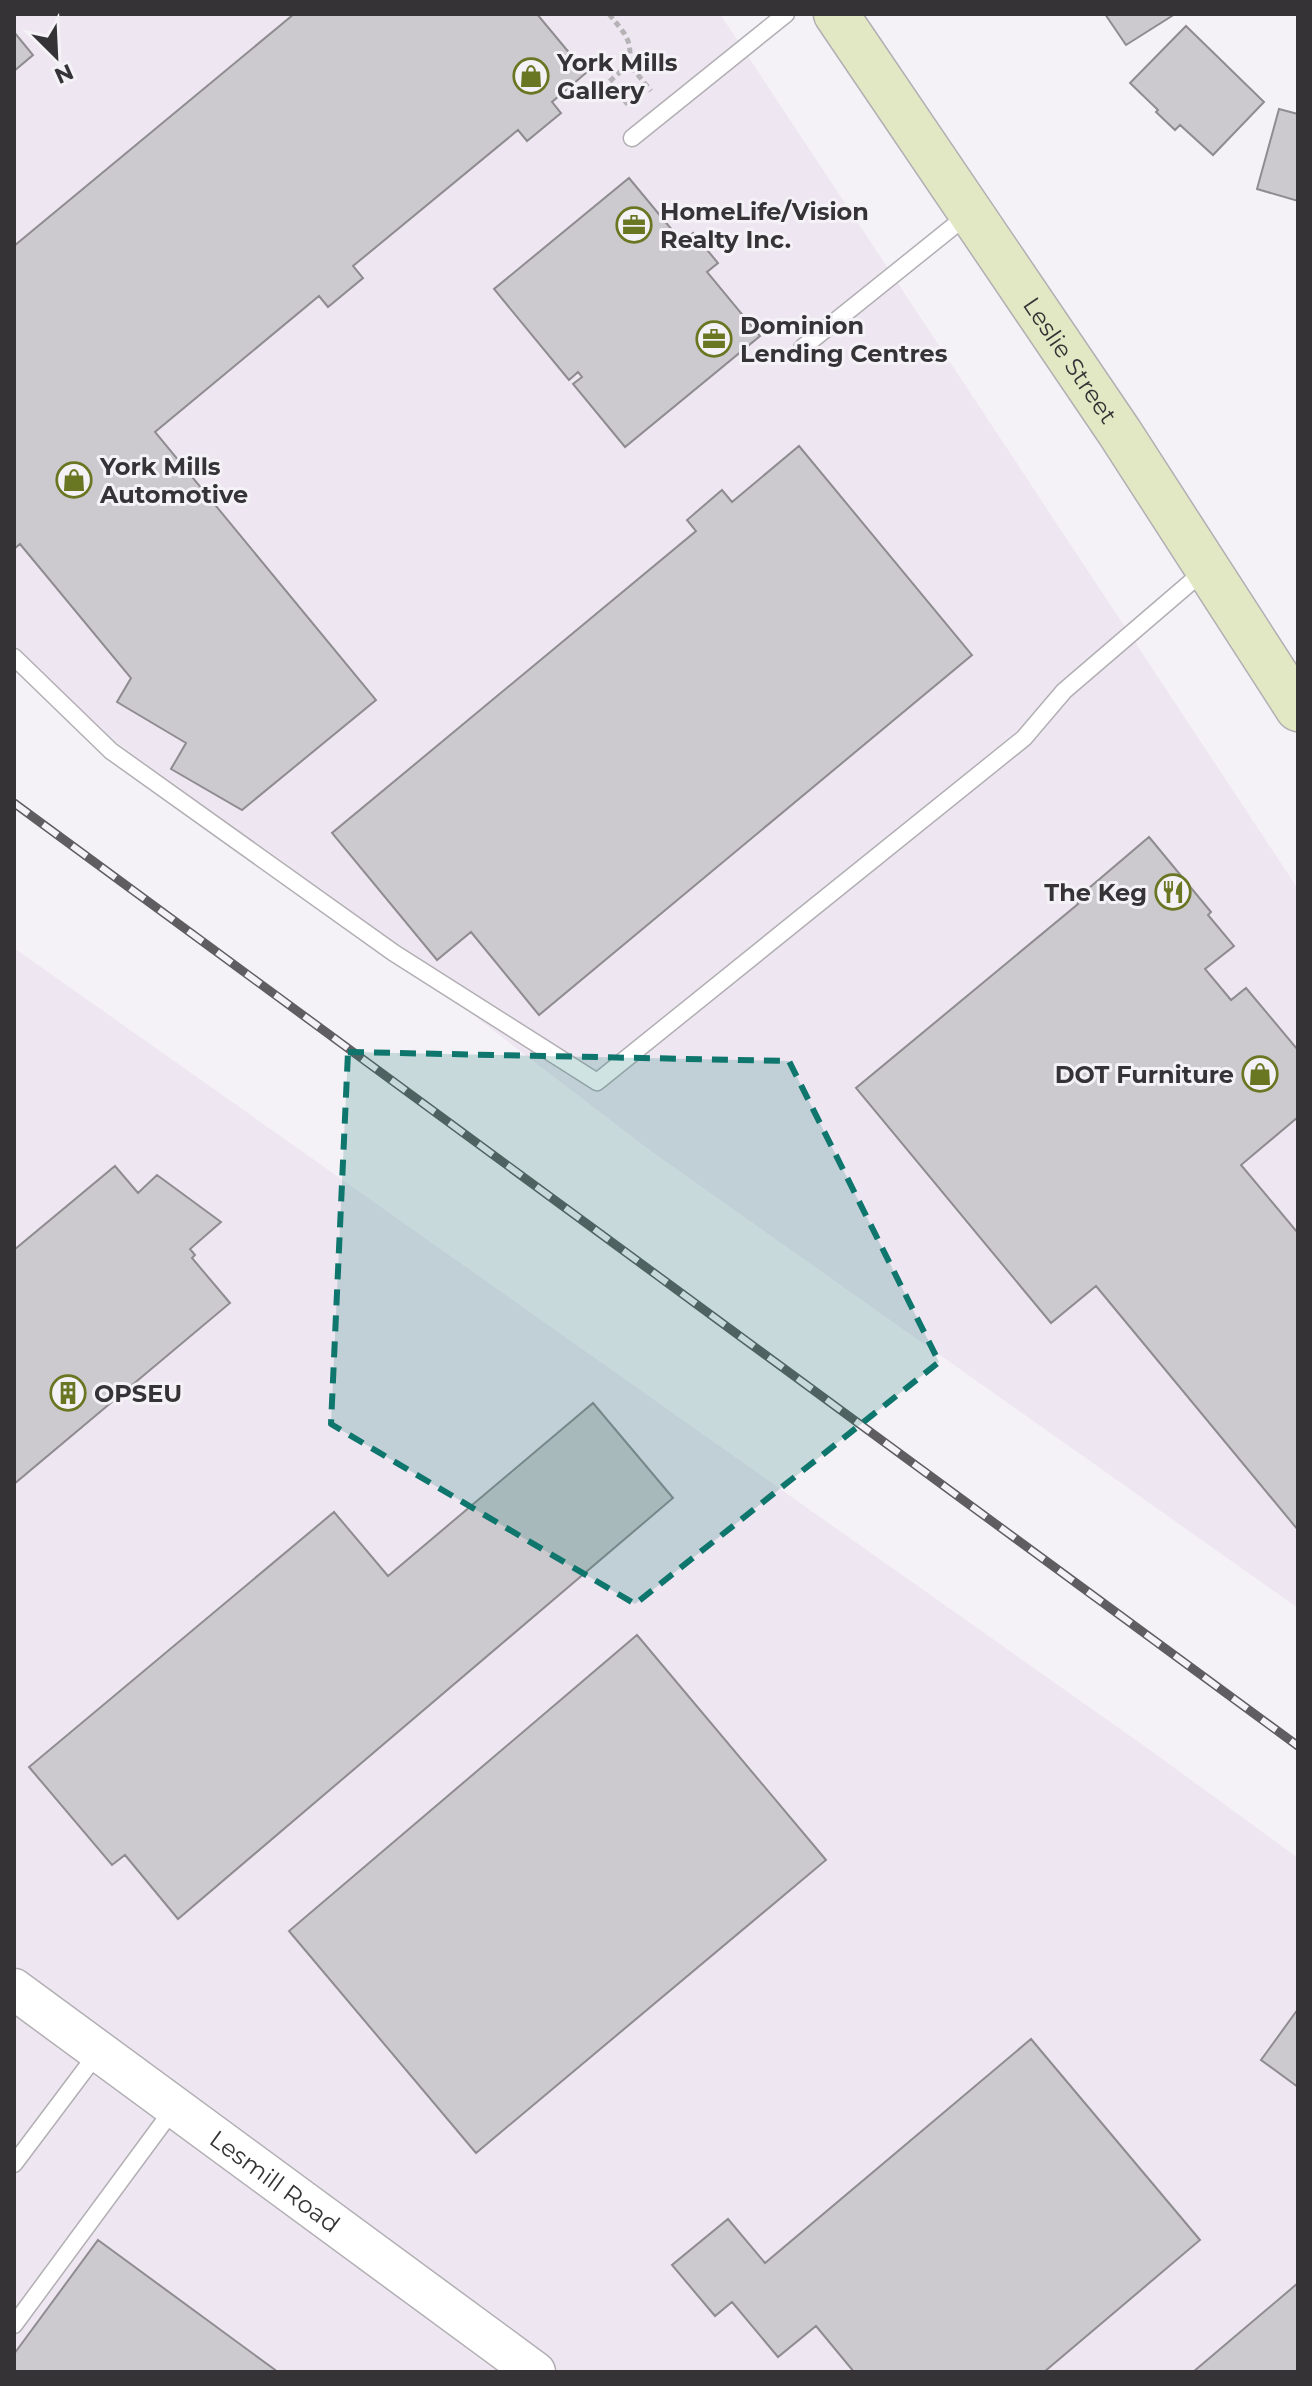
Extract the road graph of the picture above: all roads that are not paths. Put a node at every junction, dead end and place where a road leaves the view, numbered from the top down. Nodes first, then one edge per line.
1 (786, 14) edge
2 (836, 14) edge
3 (632, 138) dead end
4 (971, 212) junction
5 (802, 348) dead end
6 (1206, 569) junction
7 (14, 657) edge
8 (1298, 709) edge
9 (14, 1989) edge
10 (99, 2051) junction
11 (175, 2107) junction
12 (14, 2164) edge
13 (14, 2325) edge
14 (535, 2372) edge

1 - 3 lane
2 - 4 main road, Leslie Street
4 - 5 lane
4 - 6 main road, Leslie Street
6 - 7 lane
6 - 8 main road, Leslie Street
9 - 10 street, Lesmill Road
10 - 11 street, Lesmill Road
10 - 12 lane
11 - 13 lane
11 - 14 street, Lesmill Road

